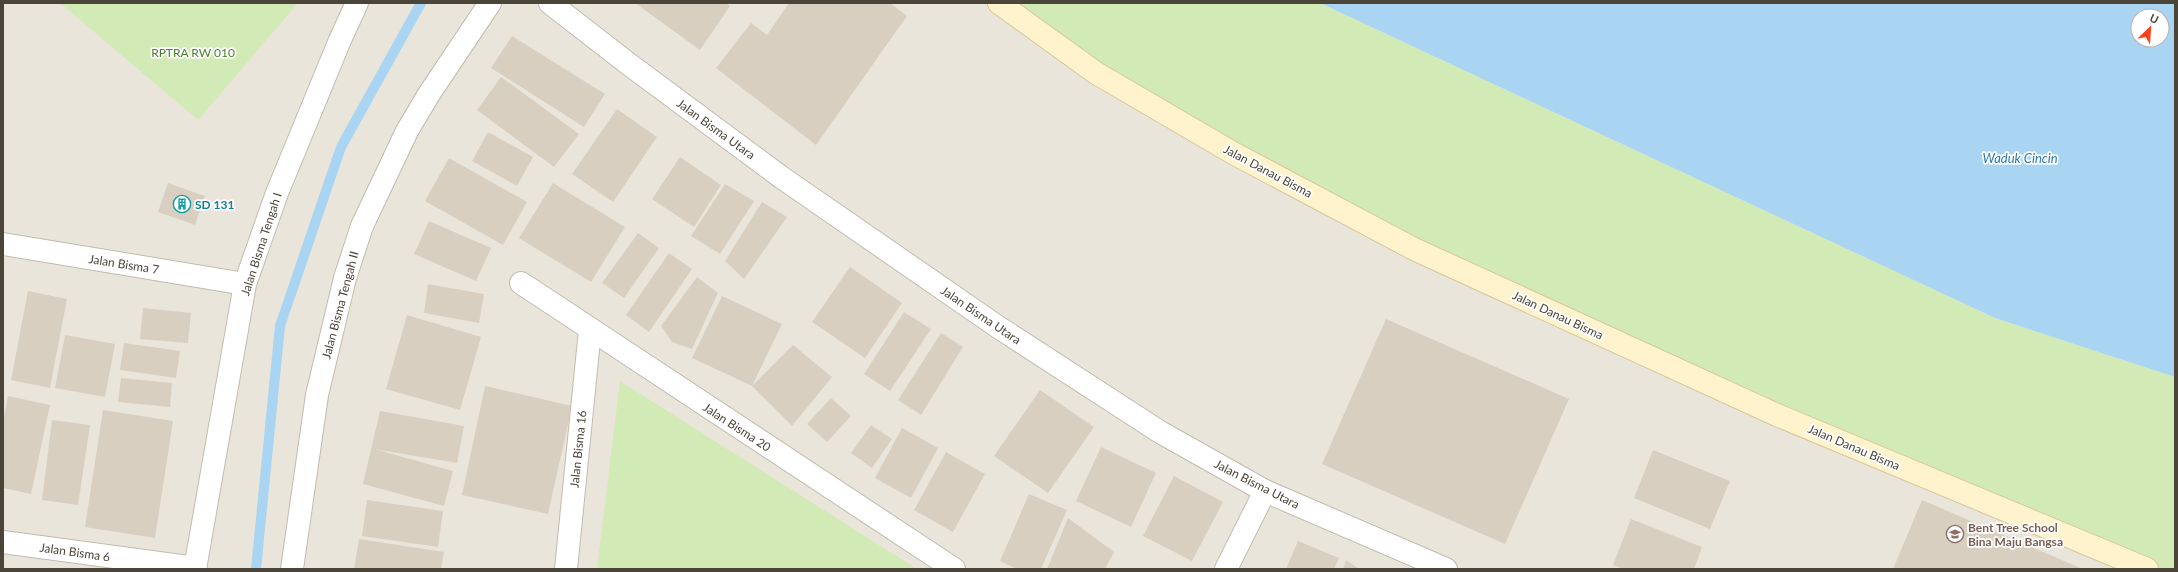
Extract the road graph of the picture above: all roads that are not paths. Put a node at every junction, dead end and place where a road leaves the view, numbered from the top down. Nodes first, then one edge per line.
1 (357, 3) edge
2 (490, 3) edge
3 (550, 3) edge
4 (999, 3) edge
5 (3, 244) edge
6 (245, 284) junction
7 (521, 284) dead end
8 (590, 330) junction
9 (1265, 491) junction
10 (3, 542) edge
11 (944, 566) edge
12 (196, 568) edge
13 (2146, 568) edge
14 (292, 569) edge
15 (566, 569) edge
16 (1226, 569) edge
17 (1446, 569) edge

1 - 6 street, Jalan Bisma Tengah I
2 - 14 street, Jalan Bisma Tengah II
3 - 9 street, Jalan Bisma Utara
4 - 13 street, Jalan Danau Bisma
5 - 6 street, Jalan Bisma 7
6 - 12 street, Jalan Bisma Tengah I
7 - 8 street, Jalan Bisma 20
8 - 11 street, Jalan Bisma 20
8 - 15 street, Jalan Bisma 16
9 - 16 street
9 - 17 street, Jalan Bisma Utara
10 - 12 street, Jalan Bisma 6

